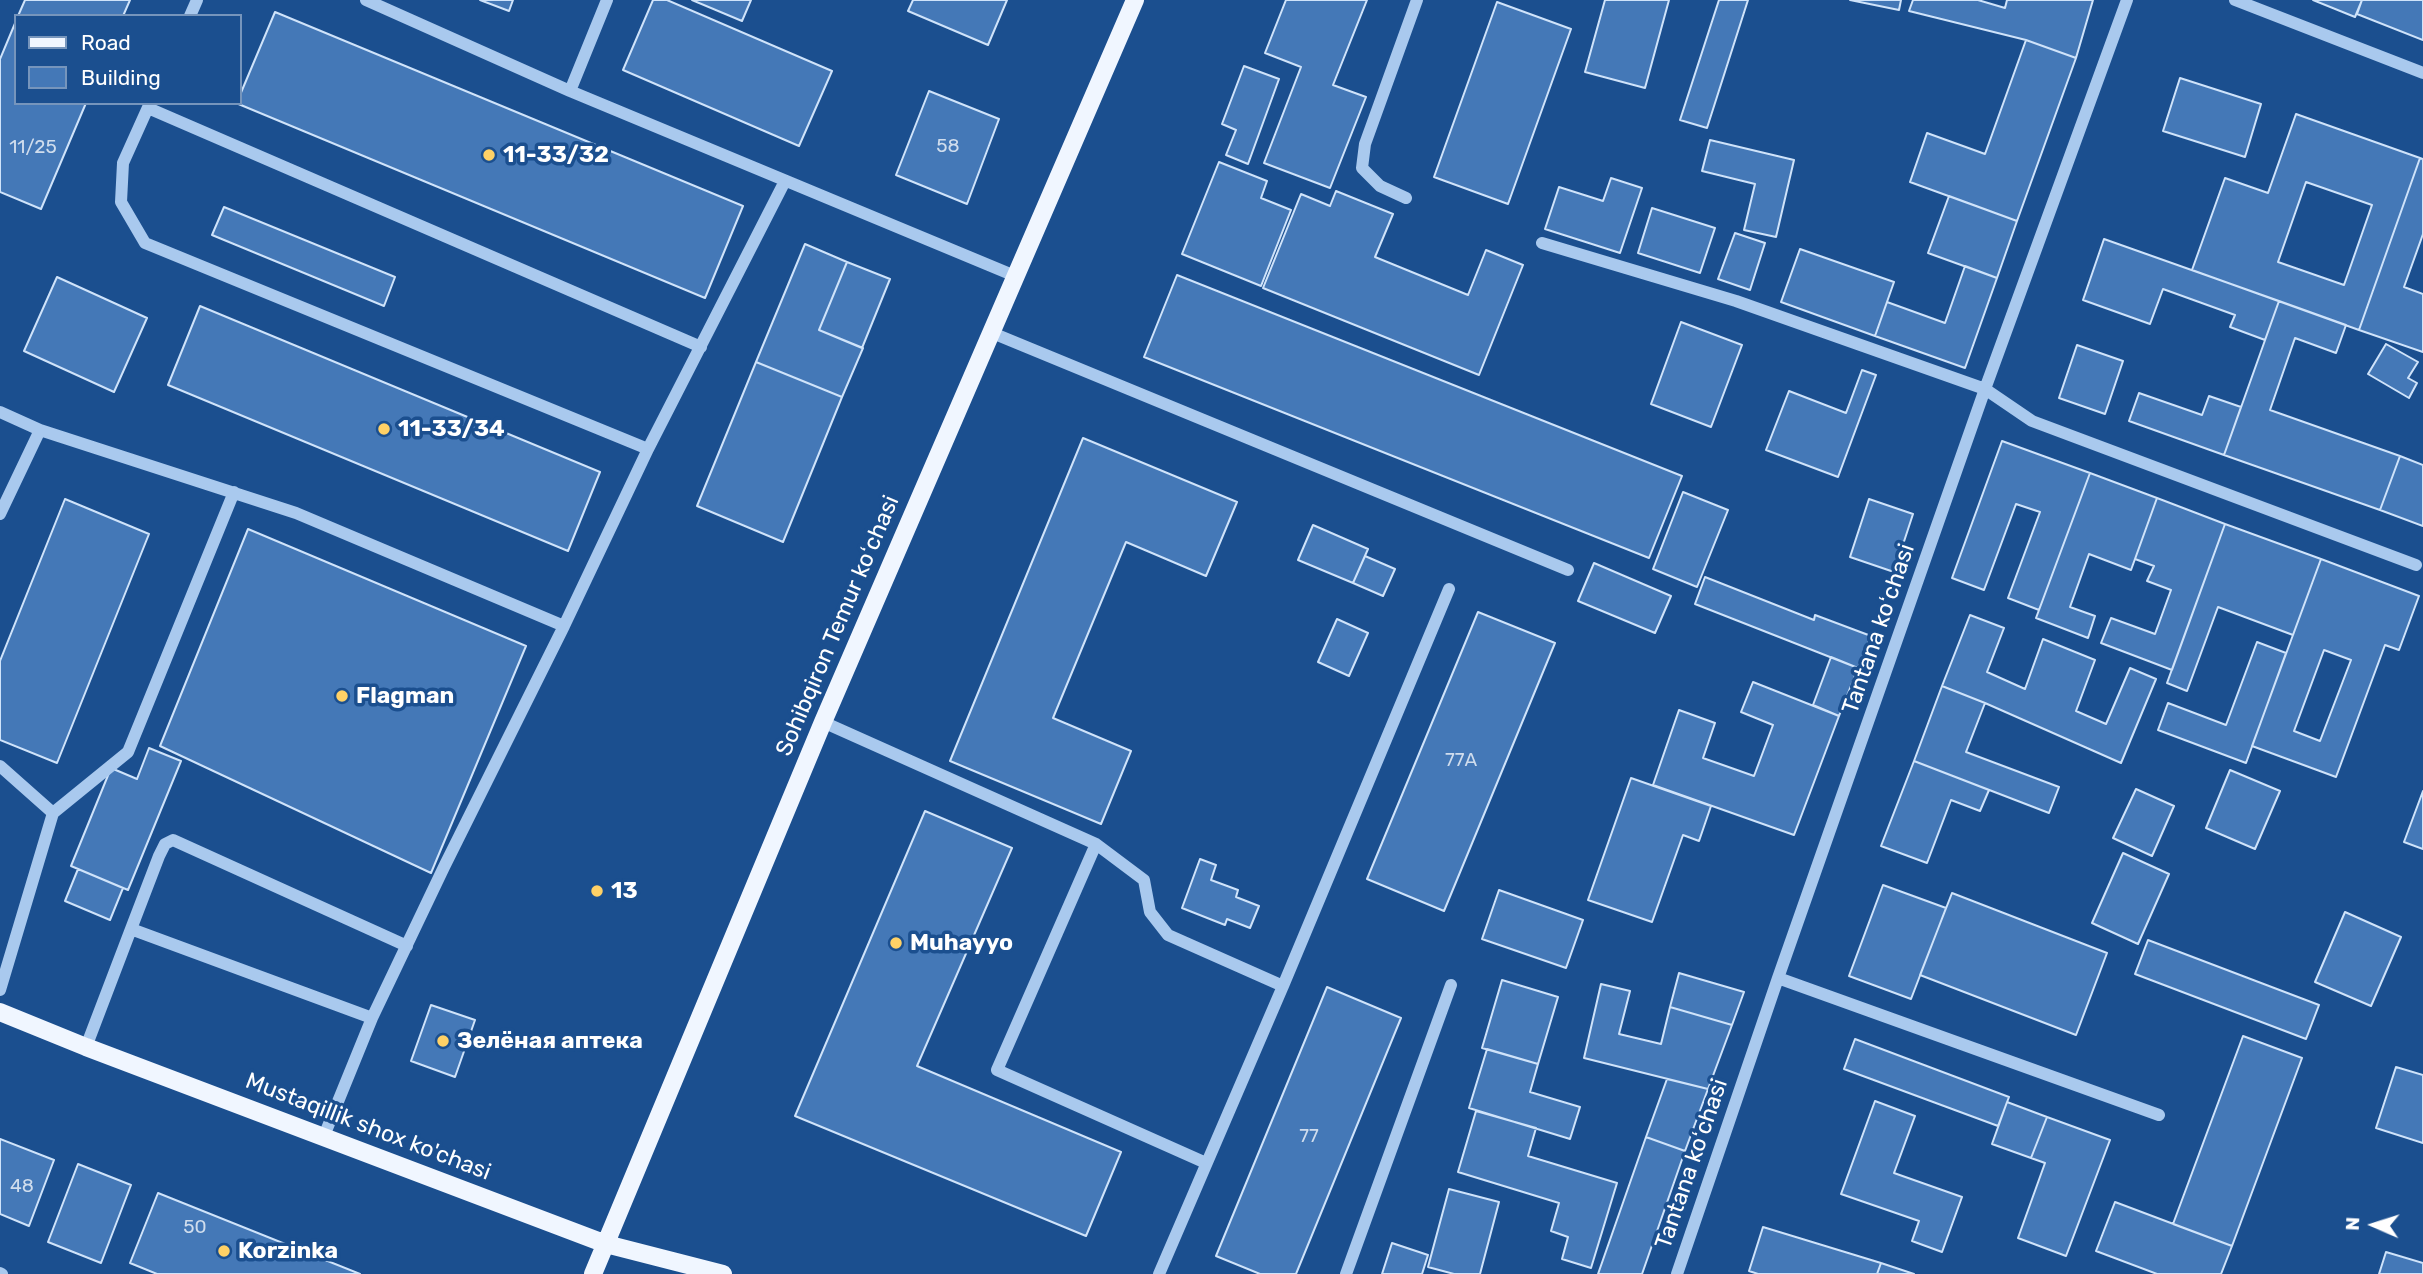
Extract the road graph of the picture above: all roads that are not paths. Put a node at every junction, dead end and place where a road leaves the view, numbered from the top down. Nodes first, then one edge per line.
1 (366, 0) edge
2 (607, 0) edge
3 (1135, 0) edge
4 (1417, 0) edge
5 (2127, 0) edge
6 (2235, 0) edge
7 (2423, 73) edge
8 (570, 91) junction
9 (149, 106) edge
10 (785, 181) junction
11 (1406, 198) dead end
12 (1542, 243) dead end
13 (1015, 276) junction
14 (990, 332) junction
15 (701, 346) junction
16 (1985, 388) junction
17 (0, 412) edge
18 (40, 430) junction
19 (648, 449) junction
20 (234, 492) junction
21 (0, 514) edge
22 (2416, 565) dead end
23 (1567, 570) dead end
24 (1449, 589) dead end
25 (564, 626) junction
26 (823, 723) junction
27 (0, 766) edge
28 (53, 813) junction
29 (1096, 844) junction
30 (131, 929) junction
31 (407, 946) junction
32 (1778, 978) junction
33 (1451, 985) dead end
34 (1283, 986) junction
35 (0, 990) edge
36 (0, 1012) edge
37 (372, 1018) junction
38 (86, 1047) junction
39 (2159, 1115) dead end
40 (324, 1136) junction
41 (1206, 1163) junction
42 (606, 1244) junction
43 (593, 1274) edge
44 (723, 1274) edge
45 (1159, 1274) edge
46 (1346, 1274) edge
47 (1677, 1274) edge

1 - 8 street
2 - 8 street
3 - 13 main road, Sohibqiron Temur koʻchasi
4 - 11 street
5 - 16 street, Tantana koʻchasi
6 - 7 street
8 - 10 street
9 - 15 street
9 - 19 street
10 - 13 street
10 - 15 street
12 - 16 street
13 - 14 main road, Sohibqiron Temur koʻchasi
14 - 23 street
14 - 26 main road, Sohibqiron Temur koʻchasi
15 - 19 street
16 - 22 street
16 - 32 street, Tantana koʻchasi
17 - 18 street
18 - 20 street
18 - 21 street
19 - 25 street
20 - 25 street
20 - 28 street
24 - 34 street
25 - 31 street
26 - 29 street
26 - 42 main road, Sohibqiron Temur koʻchasi
27 - 28 street
28 - 35 street
29 - 34 street
29 - 41 street
30 - 31 street
30 - 37 street
30 - 38 street
31 - 37 street
32 - 39 street
32 - 47 street, Tantana koʻchasi
33 - 46 street
34 - 41 street
36 - 38 main road, Mustaqillik shox ko'chasi
37 - 40 street
38 - 40 main road, Mustaqillik shox ko'chasi
40 - 42 main road, Mustaqillik shox ko'chasi
41 - 45 street
42 - 43 main road, Sohibqiron Temur koʻchasi
42 - 44 main road, Mustaqillik shox ko'chasi

